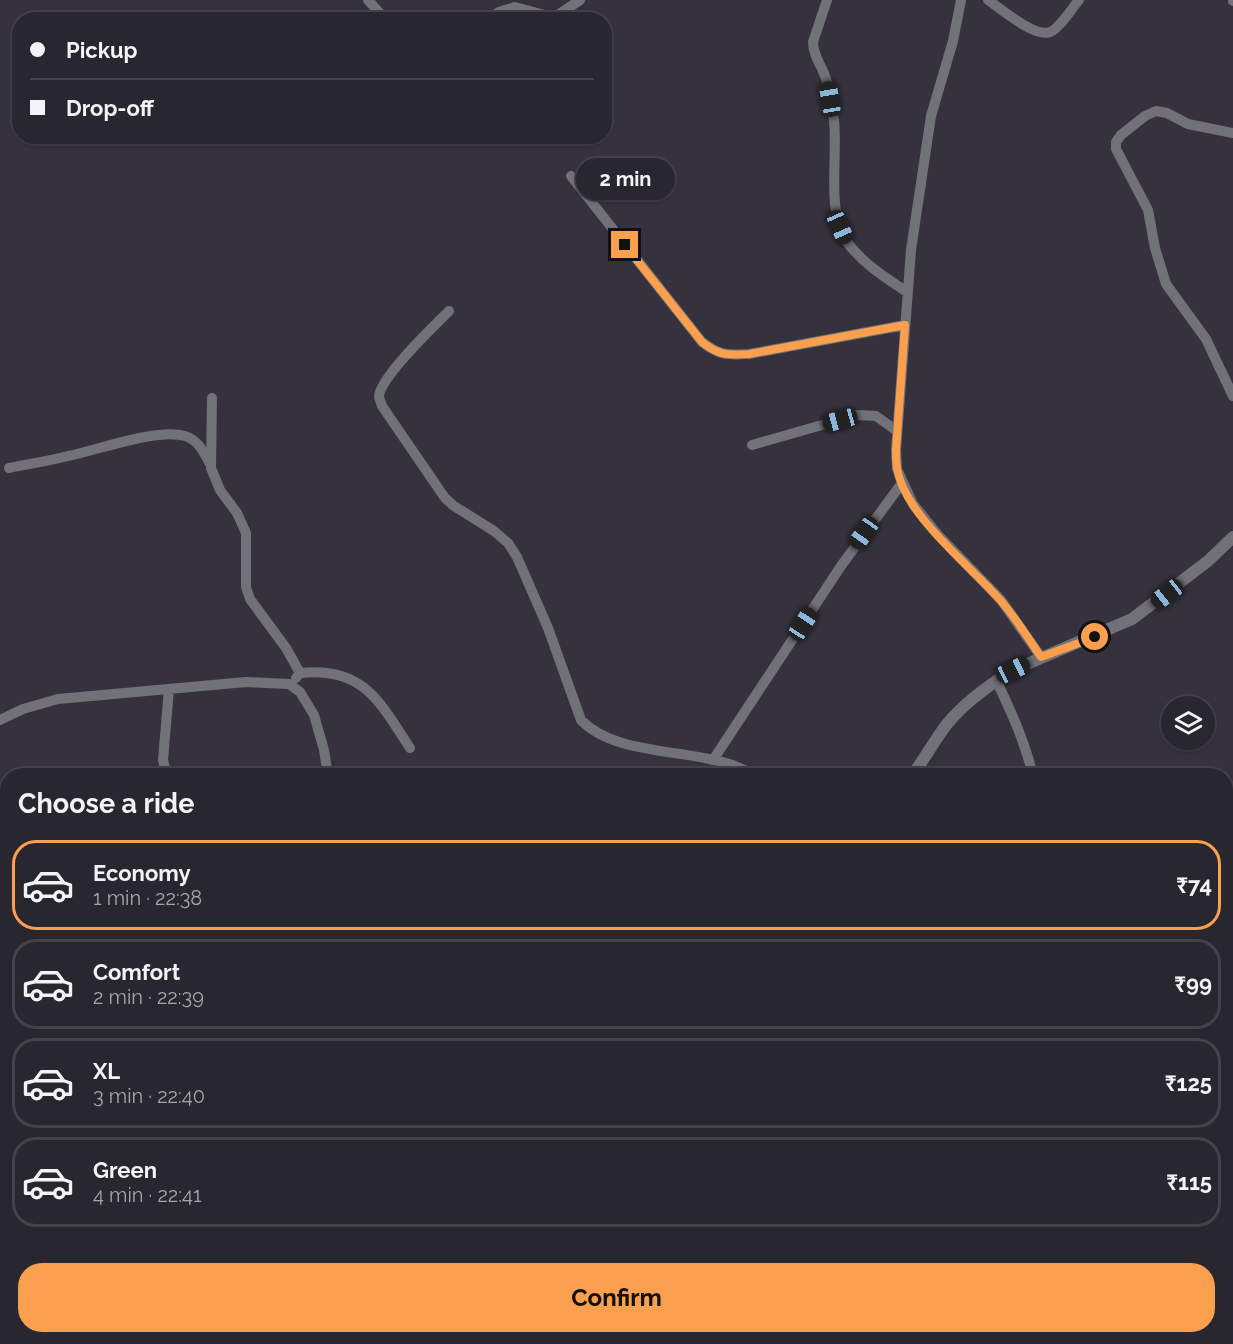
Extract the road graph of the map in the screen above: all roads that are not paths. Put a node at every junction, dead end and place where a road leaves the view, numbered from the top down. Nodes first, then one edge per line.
1 (368, 0) edge
2 (580, 0) edge
3 (827, 0) edge
4 (962, 0) edge
5 (988, 0) edge
6 (1079, 0) edge
7 (379, 12) edge
8 (499, 12) edge
9 (533, 12) edge
10 (562, 12) edge
11 (1233, 133) edge
12 (571, 177) dead end
13 (906, 292) junction
14 (449, 311) dead end
15 (905, 325) junction
16 (1233, 396) edge
17 (212, 398) dead end
18 (897, 431) junction
19 (752, 445) dead end
20 (9, 468) dead end
21 (211, 468) junction
22 (902, 483) junction
23 (1233, 537) edge
24 (1041, 657) junction
25 (300, 673) junction
26 (996, 680) junction
27 (289, 684) junction
28 (169, 689) junction
29 (0, 720) edge
30 (410, 748) dead end
31 (713, 760) junction
32 (165, 768) edge
33 (327, 768) edge
34 (741, 768) edge
35 (918, 768) edge
36 (1031, 768) edge

1 - 7 street
2 - 10 street
3 - 13 street
4 - 13 street
5 - 6 street
8 - 9 street
11 - 16 street
12 - 15 street
13 - 15 street
14 - 31 street
15 - 18 street
17 - 21 street
18 - 19 street
18 - 22 street
20 - 21 street
21 - 25 street
22 - 24 street
22 - 31 street
23 - 24 street
24 - 26 street
25 - 27 street
25 - 30 street
26 - 35 street
26 - 36 street
27 - 28 street
27 - 33 street
28 - 29 street
28 - 32 street
31 - 34 street

